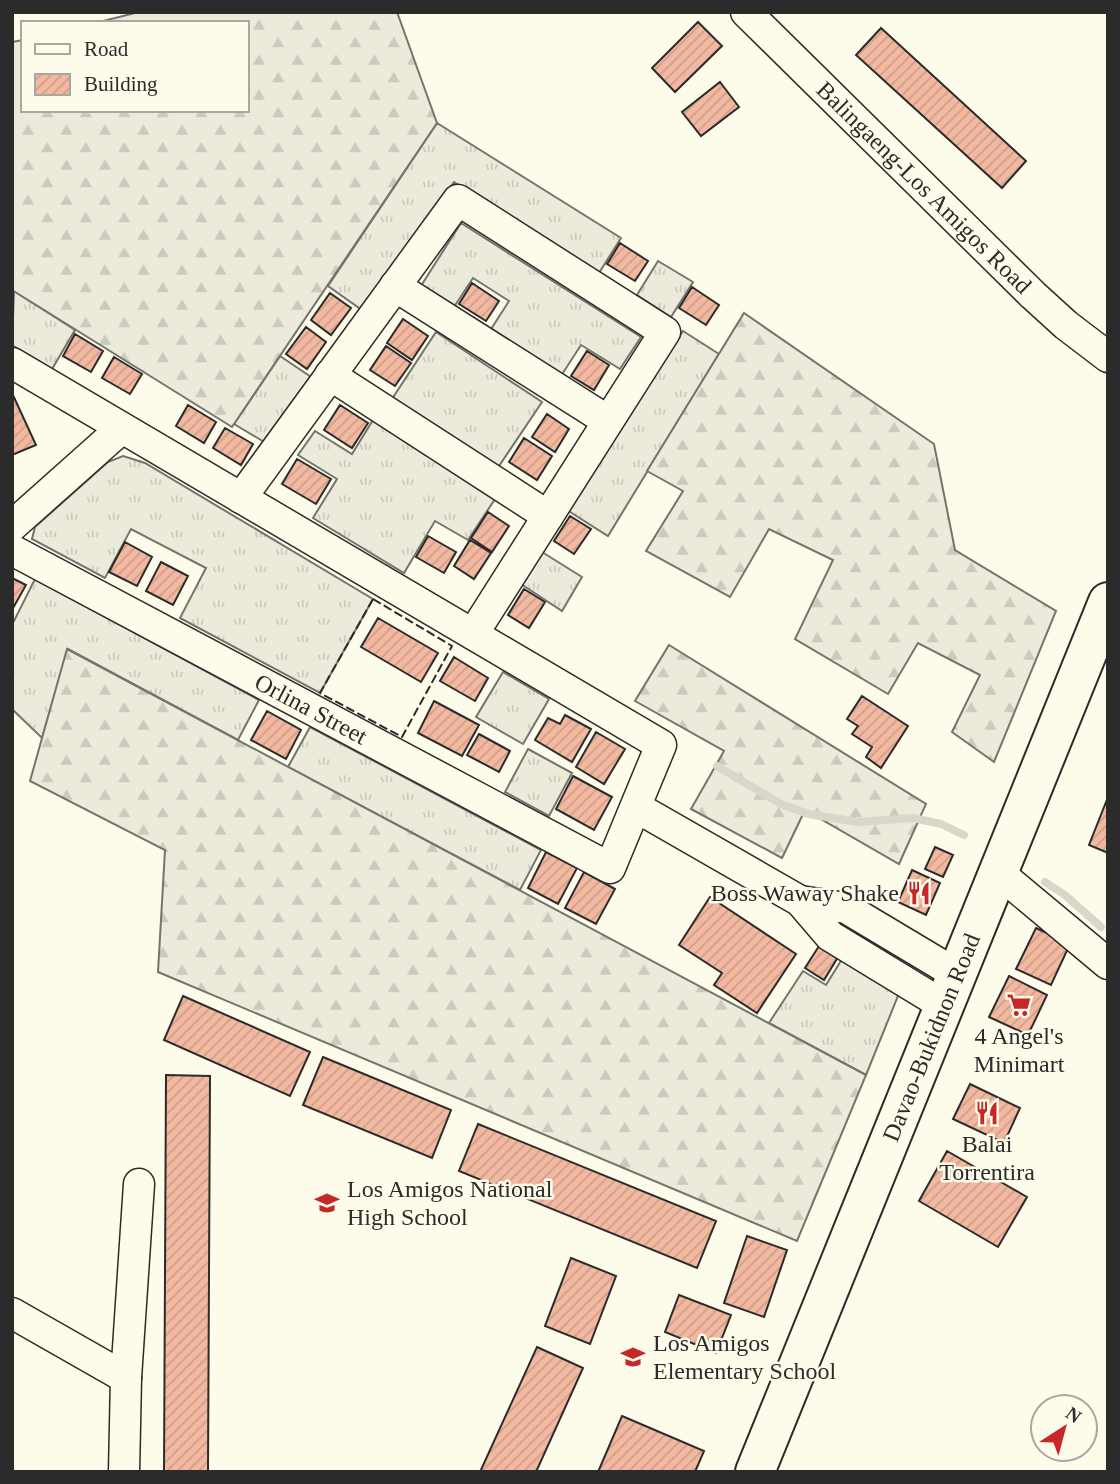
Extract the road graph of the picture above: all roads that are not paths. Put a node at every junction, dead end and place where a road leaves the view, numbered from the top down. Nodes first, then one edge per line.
1 (746, 12) edge
2 (396, 286) junction
3 (1108, 357) edge
4 (12, 363) edge
5 (330, 375) junction
6 (608, 421) junction
7 (122, 428) junction
8 (241, 498) junction
9 (548, 516) junction
10 (12, 526) edge
11 (12, 550) edge
12 (1108, 601) edge
13 (473, 634) junction
14 (636, 807) junction
15 (999, 873) junction
16 (1108, 964) edge
17 (951, 991) junction
18 (139, 1185) dead end
19 (12, 1313) edge
20 (126, 1378) junction
21 (124, 1472) edge
22 (755, 1472) edge

1 - 3 street, Balingaeng-Los Amigos Road
2 - 5 street
2 - 6 street
2 - 6 street
4 - 7 street
5 - 8 street
5 - 9 street
6 - 9 street
7 - 8 street
7 - 10 street
8 - 13 street
9 - 13 street
11 - 14 street, Orlina Street
12 - 15 highway, Davao-Bukidnon Road
13 - 14 street
14 - 17 street
15 - 16 street
15 - 17 highway, Davao-Bukidnon Road
17 - 22 highway, Davao-Bukidnon Road
18 - 20 street
19 - 20 street
20 - 21 street

